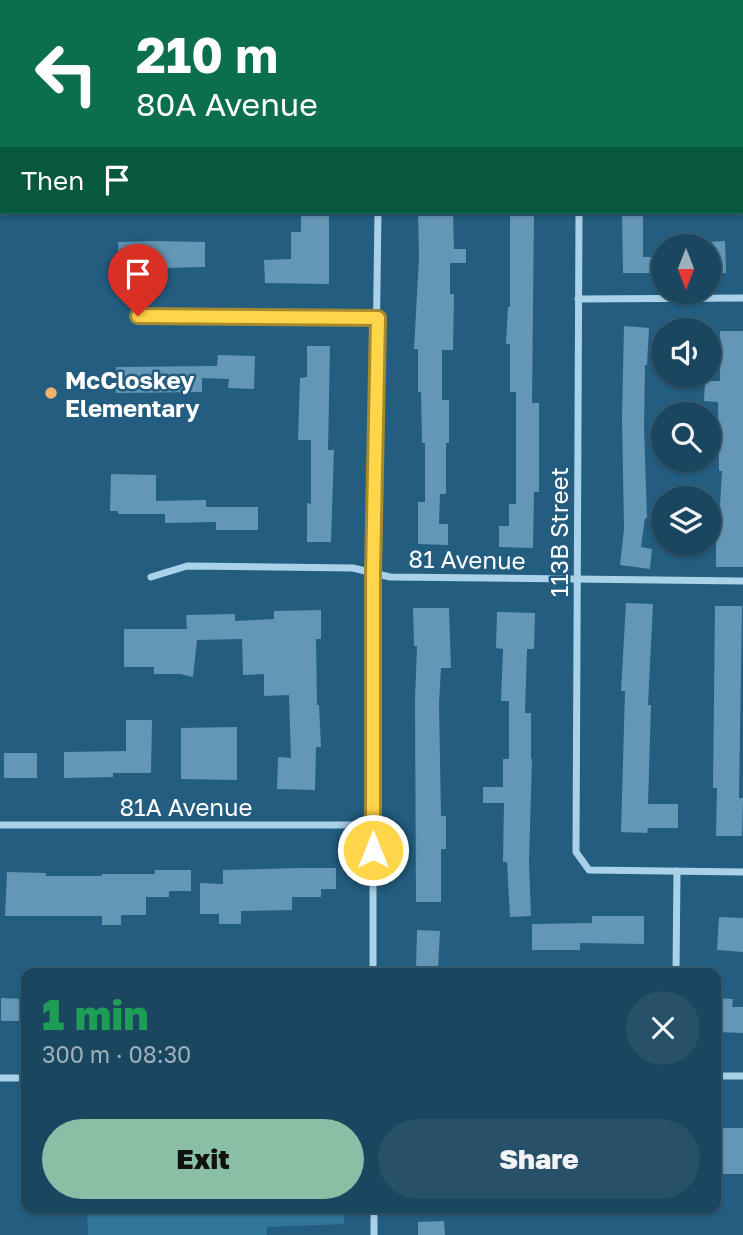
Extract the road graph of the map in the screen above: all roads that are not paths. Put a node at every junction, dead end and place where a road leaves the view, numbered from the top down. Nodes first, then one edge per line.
1 (377, 214) edge
2 (579, 214) edge
3 (743, 298) edge
4 (578, 299) junction
5 (138, 316) dead end
6 (378, 318) junction
7 (373, 573) junction
8 (151, 577) dead end
9 (577, 579) junction
10 (743, 581) edge
11 (0, 825) edge
12 (372, 825) junction
13 (677, 871) junction
14 (743, 872) edge
15 (373, 968) edge
16 (676, 968) edge
17 (721, 1076) edge
18 (743, 1076) edge
19 (0, 1078) edge
20 (21, 1078) edge
21 (374, 1213) edge
22 (374, 1235) edge

1 - 6 street
2 - 4 street, 113B Street
3 - 4 street
4 - 9 street, 113B Street
5 - 6 street
6 - 7 street
7 - 8 street, 81 Avenue
7 - 9 street, 81 Avenue
7 - 12 street
9 - 10 street, 81 Avenue
9 - 13 street, 113B Street
11 - 12 street, 81A Avenue
12 - 15 street
13 - 14 street
13 - 16 street
17 - 18 street
19 - 20 street
21 - 22 street

